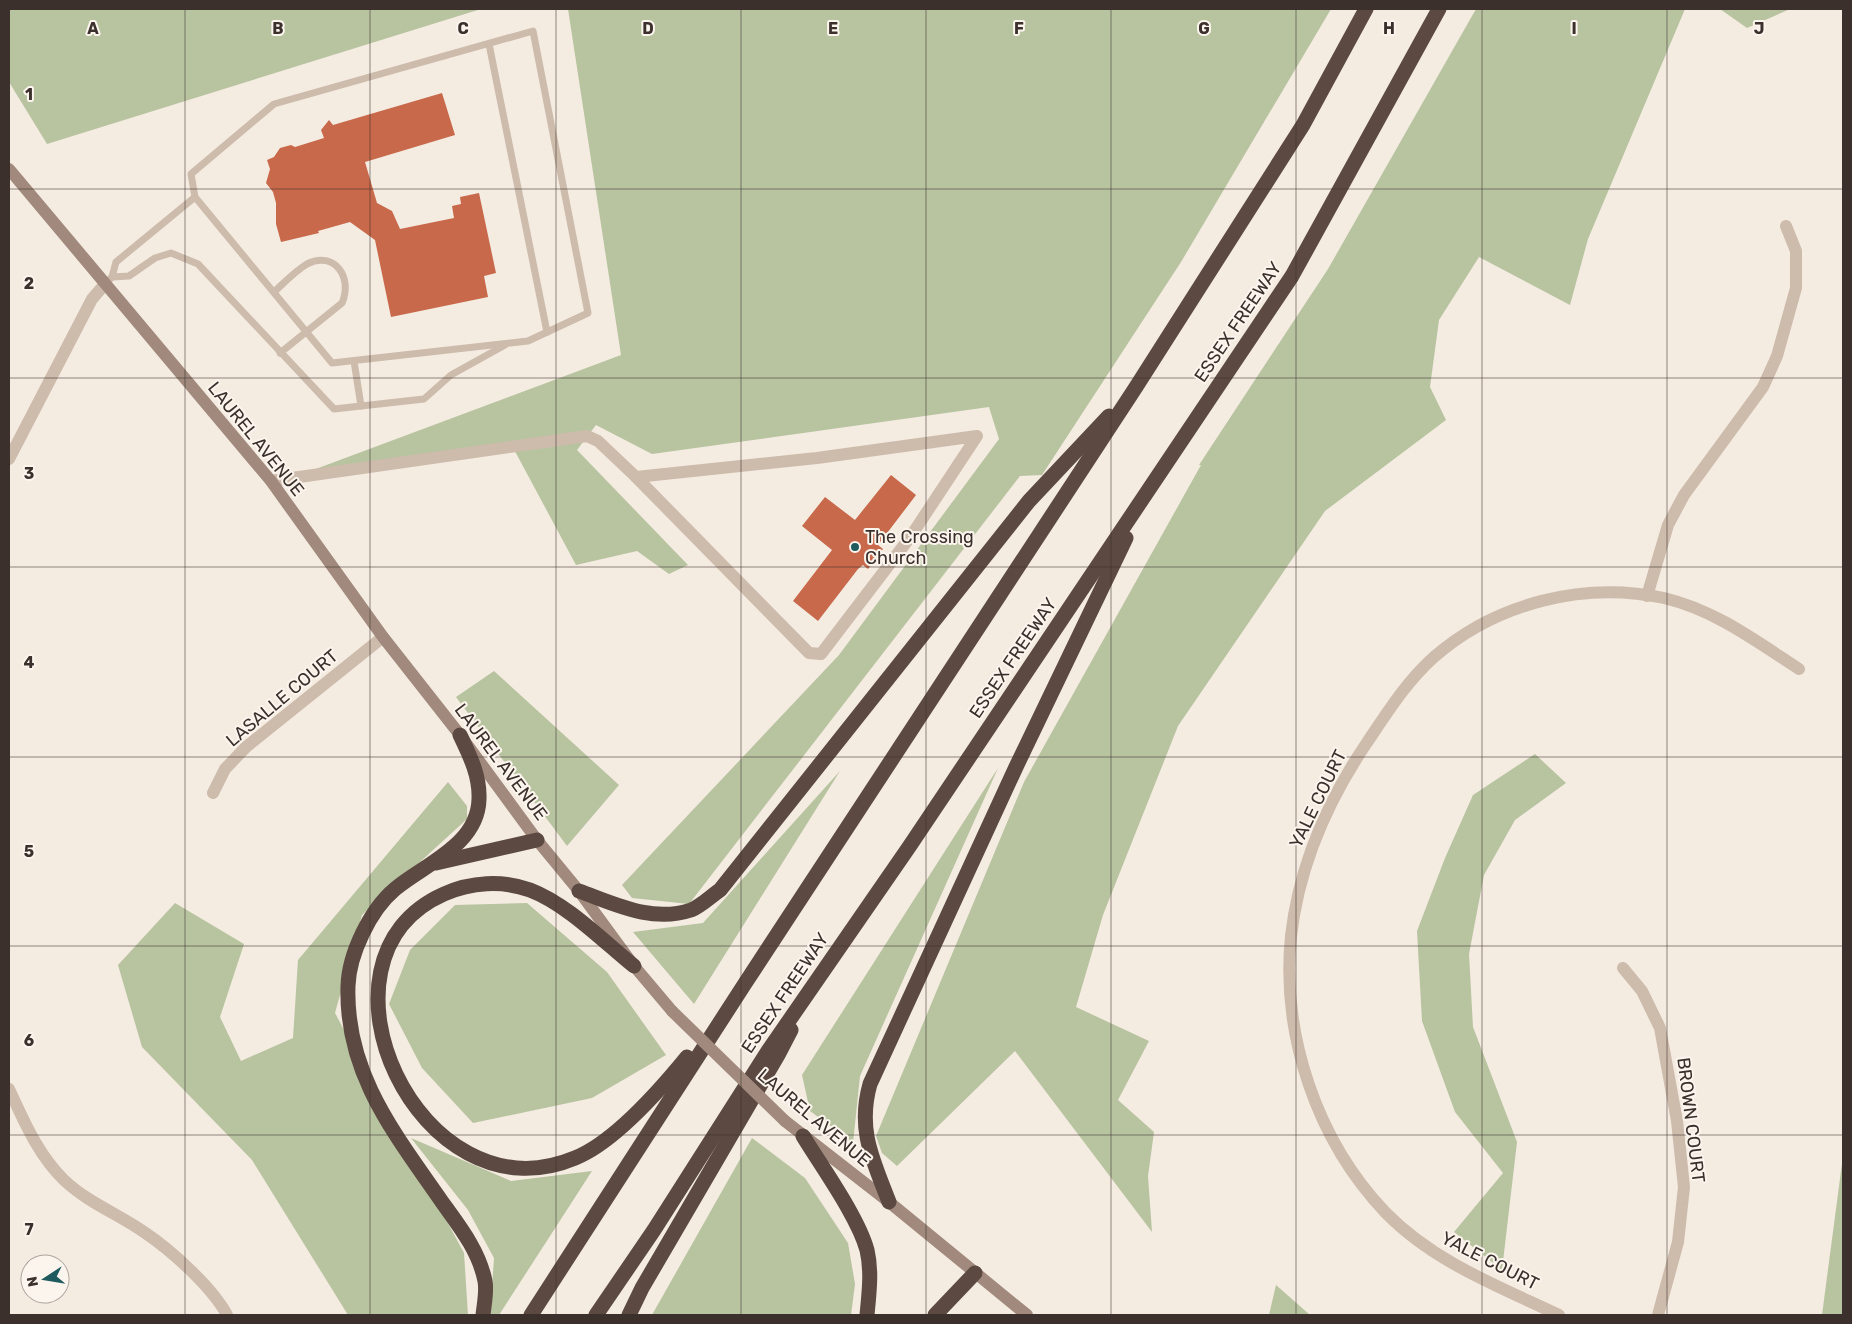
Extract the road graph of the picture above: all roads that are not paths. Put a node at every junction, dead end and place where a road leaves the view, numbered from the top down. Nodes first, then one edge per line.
1 (1366, 9) edge
2 (1439, 9) edge
3 (489, 44) junction
4 (9, 169) edge
5 (195, 197) junction
6 (1786, 226) dead end
7 (108, 280) junction
8 (274, 292) junction
9 (305, 331) junction
10 (547, 332) junction
11 (508, 343) junction
12 (280, 353) junction
13 (354, 360) junction
14 (1136, 387) junction
15 (360, 406) junction
16 (9, 459) edge
17 (636, 476) junction
18 (270, 481) junction
19 (1147, 493) junction
20 (1647, 596) junction
21 (383, 638) junction
22 (1799, 669) dead end
23 (460, 735) junction
24 (213, 793) dead end
25 (537, 840) junction
26 (434, 863) junction
27 (579, 891) junction
28 (634, 966) junction
29 (1623, 968) dead end
30 (816, 979) junction
31 (744, 985) junction
32 (9, 1089) edge
33 (803, 1136) junction
34 (889, 1202) junction
35 (975, 1273) junction
36 (227, 1315) edge
37 (483, 1315) edge
38 (531, 1315) edge
39 (596, 1315) edge
40 (629, 1315) edge
41 (866, 1315) edge
42 (935, 1315) edge
43 (1027, 1315) edge
44 (1559, 1315) edge
45 (1658, 1315) edge

1 - 14 highway
2 - 19 highway, ESSEX FREEWAY
3 - 5 lane
3 - 10 lane
3 - 10 lane
4 - 7 main road, LAUREL AVENUE
5 - 7 lane
5 - 8 lane
6 - 20 street
7 - 12 lane
7 - 16 street
7 - 18 main road, LAUREL AVENUE
8 - 9 lane
8 - 9 lane
9 - 12 lane
9 - 13 lane
10 - 11 lane
11 - 13 lane
11 - 15 lane
12 - 15 lane
13 - 15 lane
14 - 27 highway
14 - 31 highway
17 - 17 street
17 - 18 street
18 - 21 main road, LAUREL AVENUE
19 - 30 highway, ESSEX FREEWAY
19 - 34 highway
20 - 22 street, YALE COURT
20 - 44 street, YALE COURT
21 - 23 main road, LAUREL AVENUE
21 - 24 street, LASALLE COURT
23 - 25 main road, LAUREL AVENUE
23 - 26 highway
25 - 26 highway
25 - 27 main road, LAUREL AVENUE
26 - 37 highway
27 - 28 main road, LAUREL AVENUE
28 - 31 highway
28 - 33 main road, LAUREL AVENUE, bridge
29 - 45 street, BROWN COURT
30 - 39 highway, ESSEX FREEWAY
30 - 40 highway
31 - 38 highway
32 - 36 street
33 - 34 main road, LAUREL AVENUE
33 - 41 highway
34 - 35 main road, LAUREL AVENUE
35 - 42 highway
35 - 43 main road, LAUREL AVENUE

